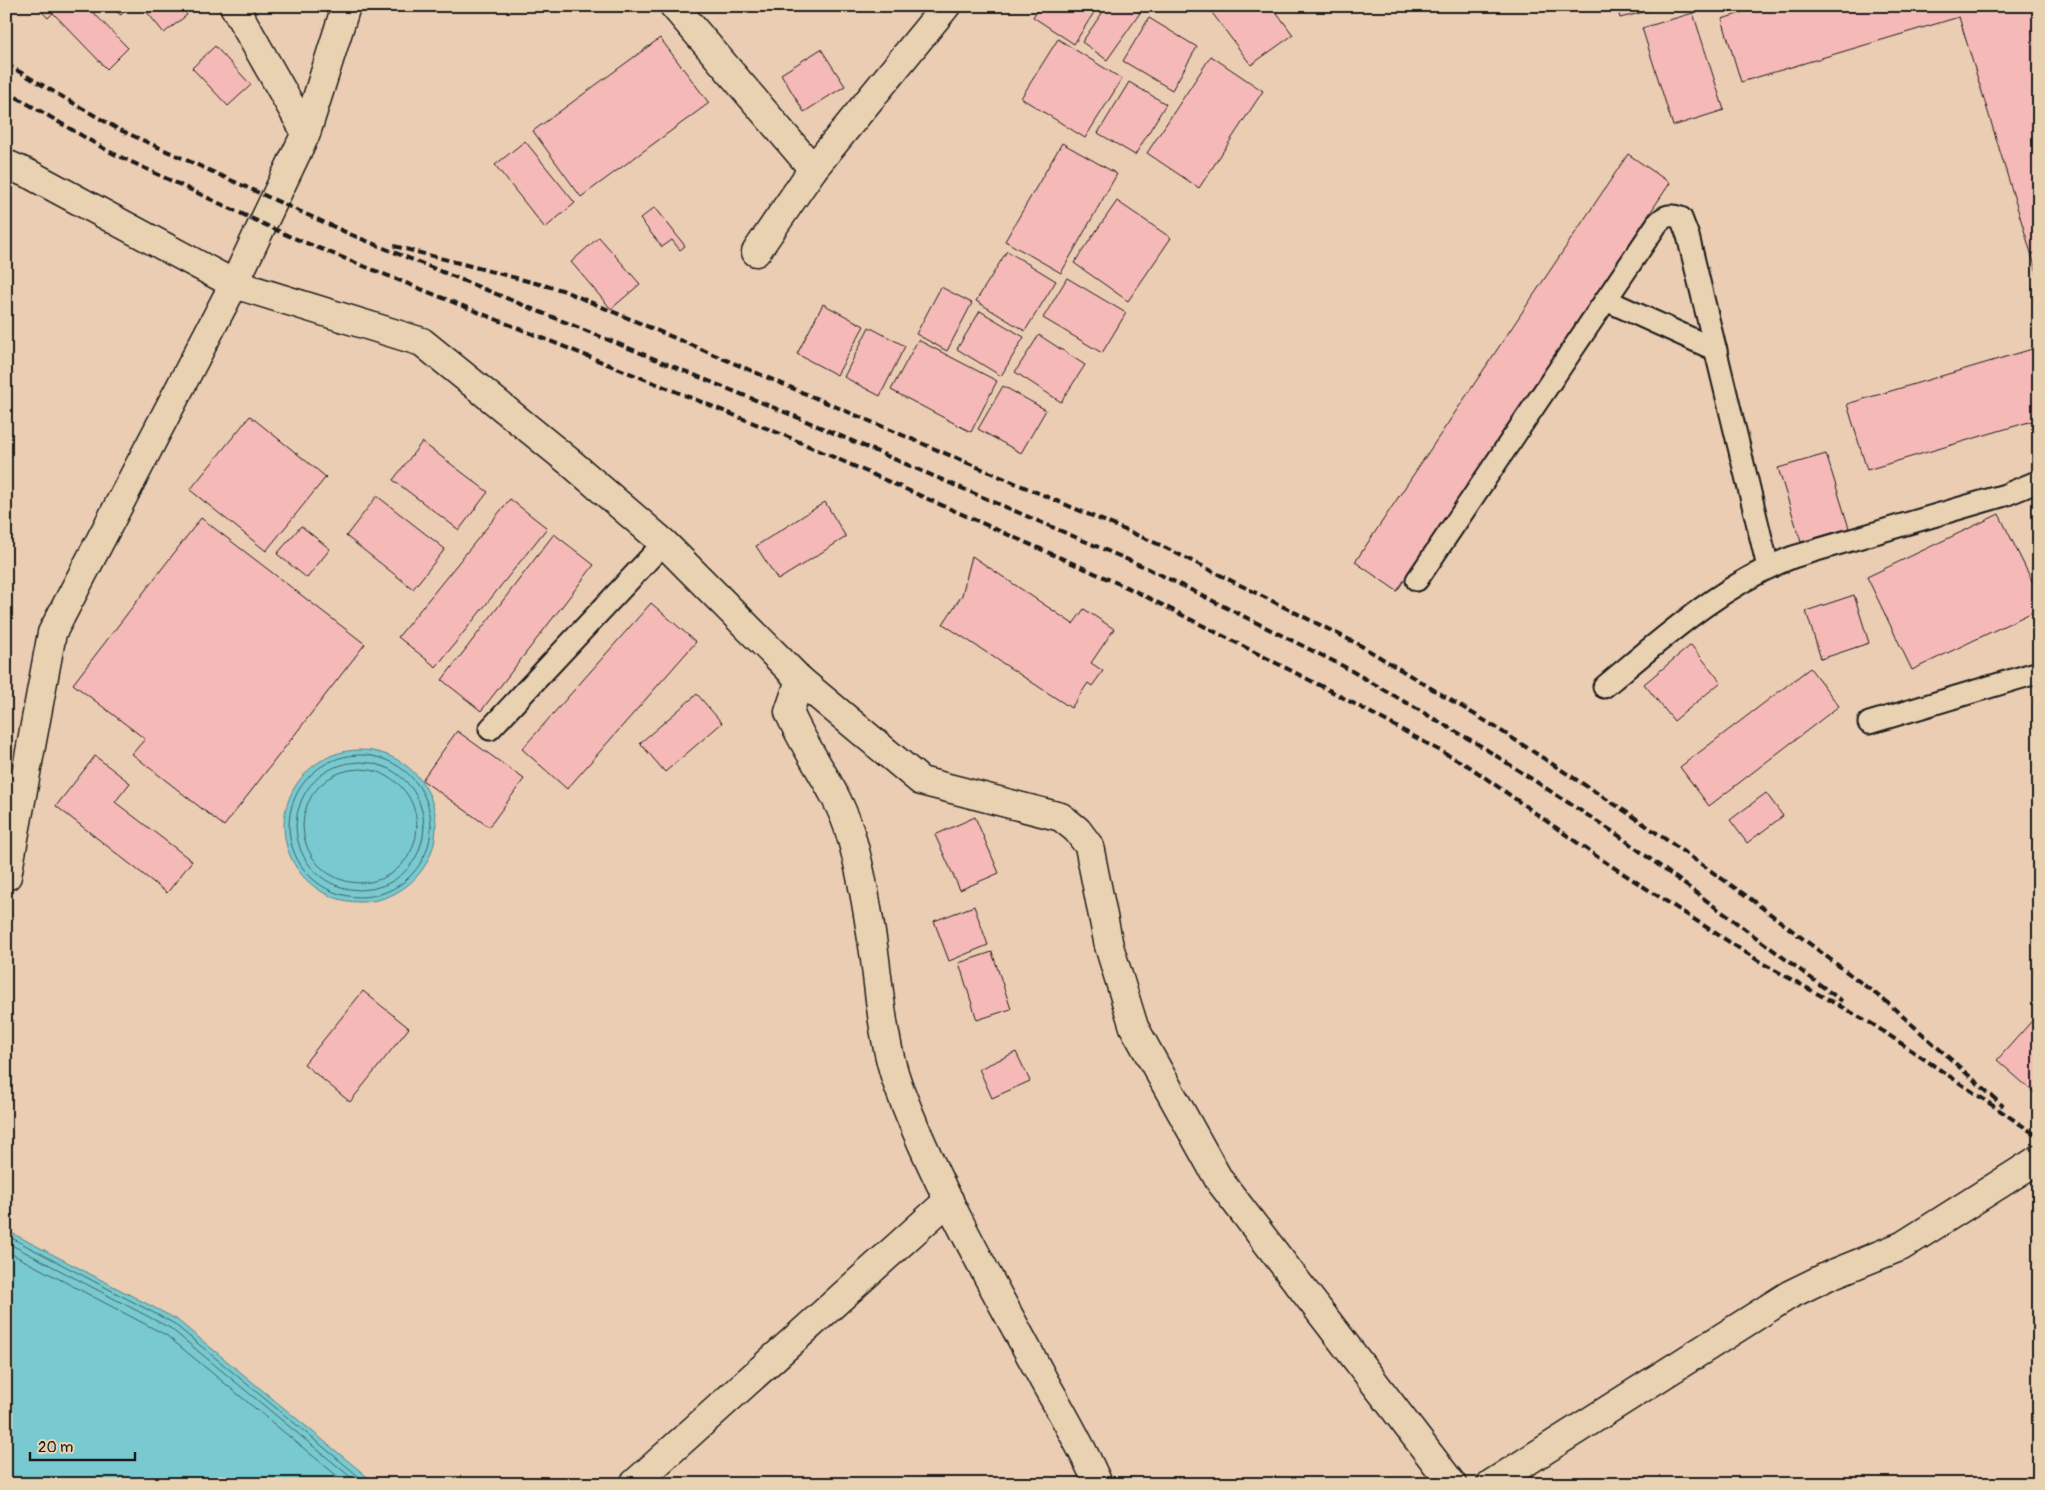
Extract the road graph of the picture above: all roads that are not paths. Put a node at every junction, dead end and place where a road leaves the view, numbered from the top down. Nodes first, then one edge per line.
1 (234, 6) edge
2 (346, 6) edge
3 (674, 6) edge
4 (946, 6) edge
5 (306, 133) junction
6 (6, 164) edge
7 (813, 169) junction
8 (756, 252) dead end
9 (234, 284) junction
10 (1606, 300) junction
11 (1716, 350) junction
12 (2039, 481) edge
13 (664, 543) junction
14 (1768, 567) junction
15 (1417, 580) dead end
16 (2039, 672) edge
17 (800, 680) junction
18 (1604, 687) dead end
19 (1869, 723) dead end
20 (490, 729) dead end
21 (7, 876) edge
22 (2039, 1159) edge
23 (949, 1200) junction
24 (634, 1484) edge
25 (1098, 1484) edge
26 (1452, 1484) edge
27 (1491, 1484) edge

1 - 5 street
2 - 5 street
3 - 7 street
4 - 7 street
5 - 9 street
6 - 9 street
7 - 8 street
9 - 13 street
9 - 21 street
10 - 11 lane
10 - 11 lane
10 - 15 lane
11 - 14 lane
12 - 14 lane
13 - 17 street
13 - 20 lane
14 - 18 lane
16 - 19 lane
17 - 23 street
17 - 26 street
22 - 27 street
23 - 24 street
23 - 25 street

